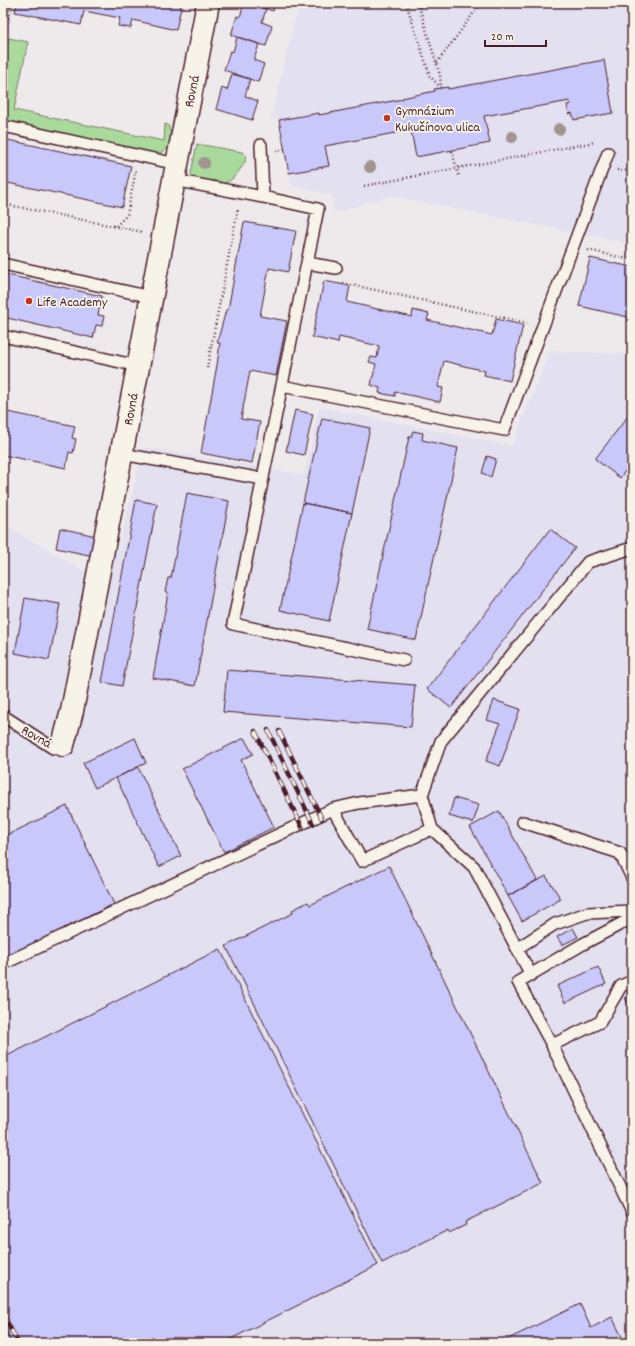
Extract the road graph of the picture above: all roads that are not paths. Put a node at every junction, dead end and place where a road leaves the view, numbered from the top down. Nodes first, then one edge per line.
1 (208, 3) edge
2 (3, 126) edge
3 (261, 145) dead end
4 (608, 154) dead end
5 (176, 172) junction
6 (263, 197) junction
7 (307, 263) junction
8 (3, 264) edge
9 (336, 268) dead end
10 (151, 297) junction
11 (3, 336) edge
12 (138, 366) junction
13 (282, 386) junction
14 (122, 454) junction
15 (263, 479) junction
16 (632, 548) edge
17 (404, 660) dead end
18 (3, 714) edge
19 (62, 745) joint
20 (422, 795) junction
21 (333, 809) junction
22 (523, 822) dead end
23 (432, 829) junction
24 (632, 878) edge
25 (632, 911) edge
26 (632, 918) edge
27 (518, 948) junction
28 (3, 964) edge
29 (532, 975) junction
30 (632, 981) edge
31 (552, 1045) junction
32 (632, 1212) edge

1 - 5 street, Rovná
2 - 5 lane
3 - 6 lane
4 - 13 lane
5 - 6 lane
5 - 10 street, Rovná
6 - 7 lane
7 - 9 lane
7 - 13 lane
8 - 10 lane
10 - 12 street, Rovná
11 - 12 lane
12 - 14 street, Rovná
13 - 15 lane
14 - 15 lane
14 - 19 street, Rovná
15 - 17 lane
16 - 20 lane
18 - 19 lane, Rovná
20 - 21 lane
20 - 23 lane
21 - 23 lane
21 - 28 lane
22 - 24 lane
23 - 27 lane
25 - 27 lane
26 - 29 lane
27 - 29 lane
29 - 31 lane
30 - 31 lane
31 - 32 lane

